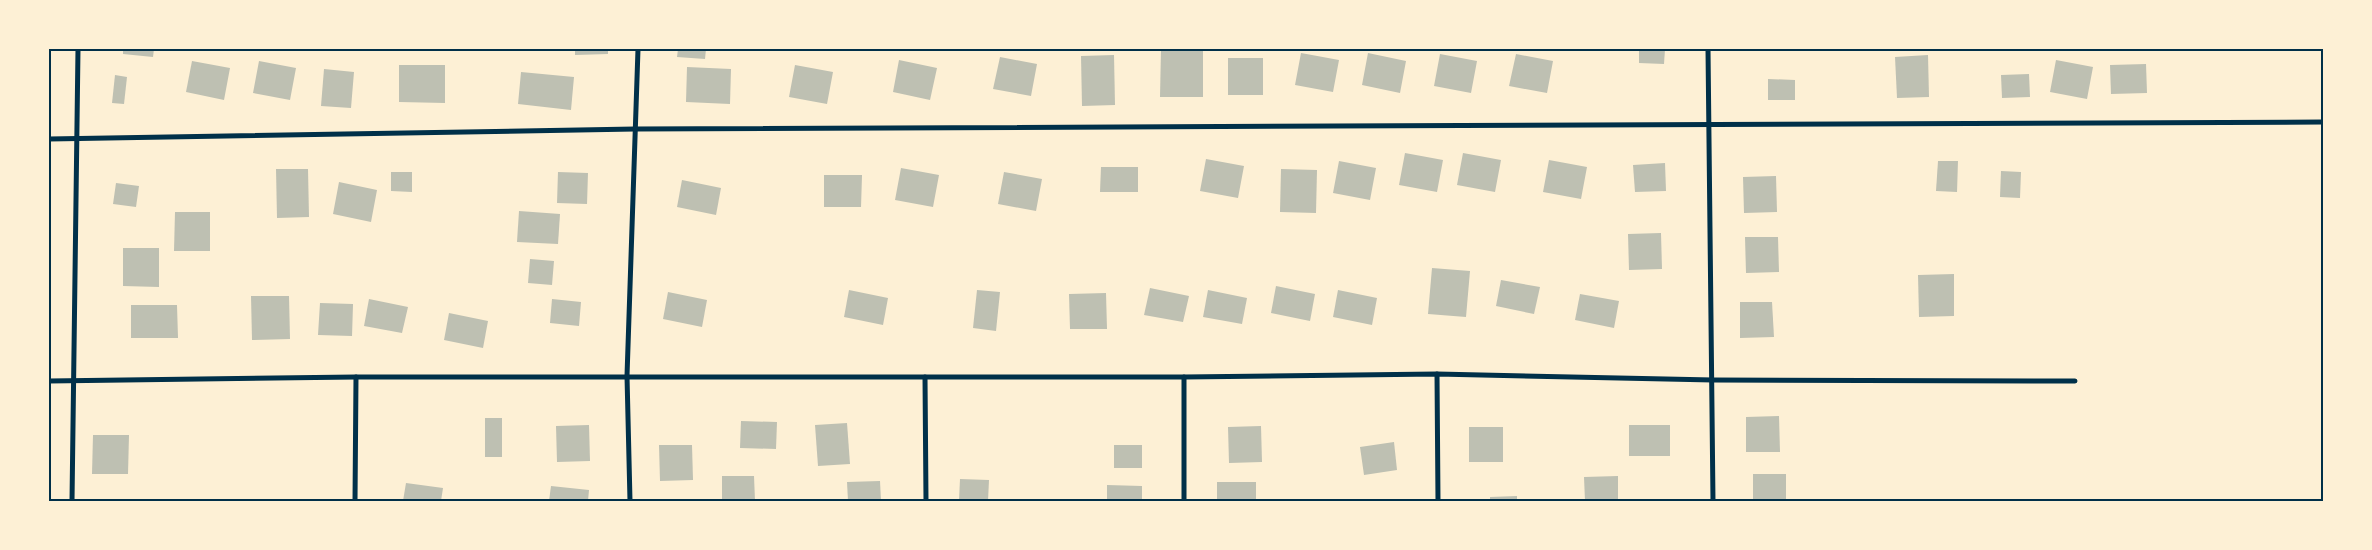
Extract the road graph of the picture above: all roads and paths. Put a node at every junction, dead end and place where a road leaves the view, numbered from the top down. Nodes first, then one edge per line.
1 (78, 49) edge
2 (638, 49) edge
3 (1708, 49) edge
4 (2323, 122) edge
5 (1709, 125) junction
6 (635, 129) junction
7 (49, 138) edge
8 (78, 139) junction
9 (1436, 374) junction
10 (628, 376) junction
11 (1184, 376) junction
12 (356, 377) junction
13 (925, 377) junction
14 (1713, 380) junction
15 (49, 381) edge
16 (73, 381) junction
17 (2075, 381) dead end
18 (72, 501) edge
19 (355, 501) edge
20 (630, 501) edge
21 (926, 501) edge
22 (1184, 501) edge
23 (1438, 501) edge
24 (1713, 501) edge

1 - 8 street
2 - 6 street
3 - 5 street
4 - 5 street
5 - 6 street
5 - 14 street
6 - 8 street
6 - 10 street
7 - 8 street
8 - 16 street
9 - 11 street
9 - 14 street
9 - 23 street
10 - 12 street
10 - 13 street
10 - 20 street
11 - 13 street
11 - 22 street
12 - 16 street
12 - 19 street
13 - 21 street
14 - 17 street
14 - 24 street
15 - 16 street
16 - 18 street

